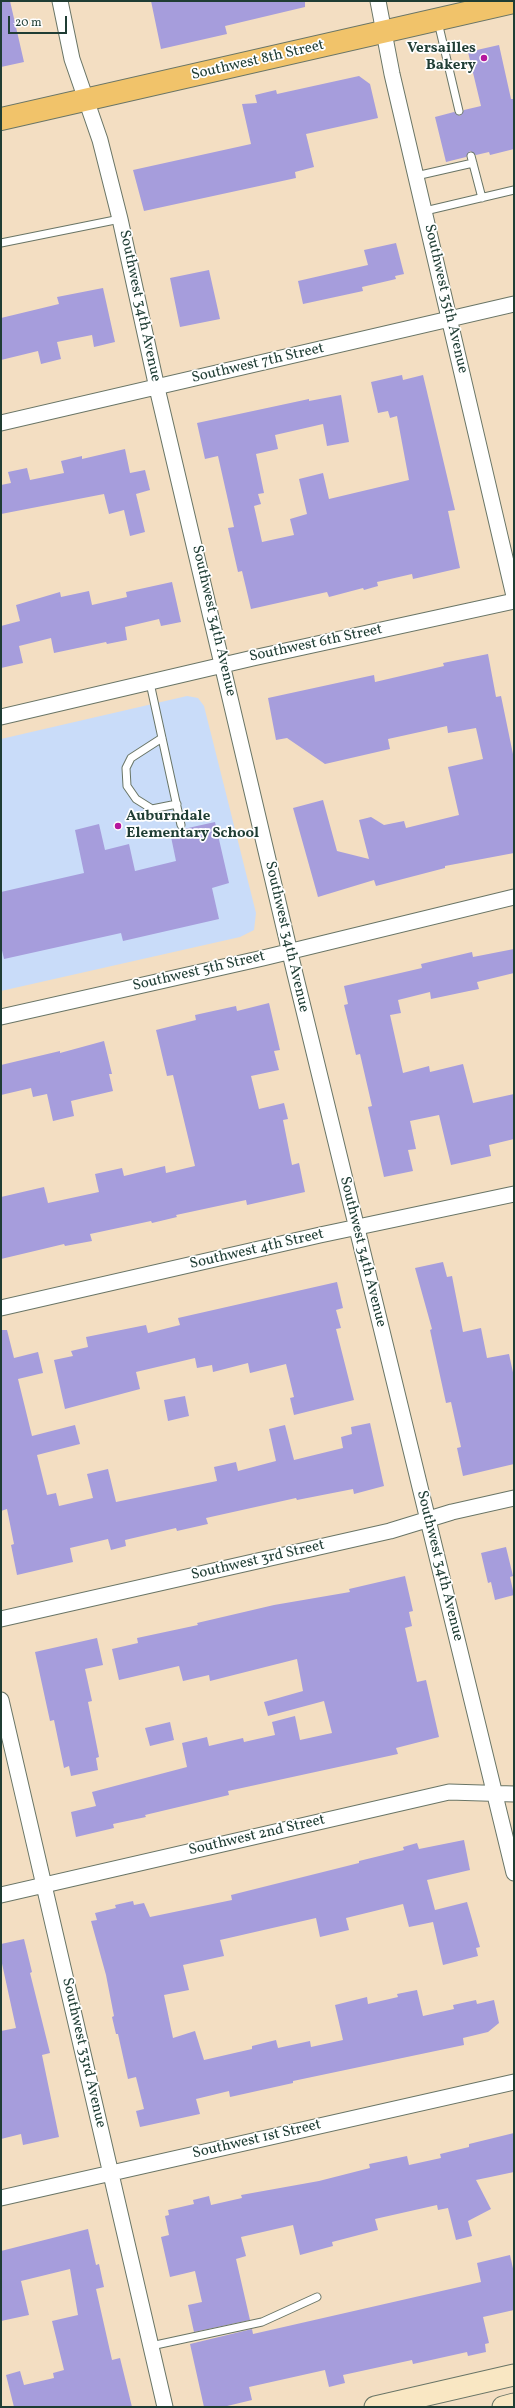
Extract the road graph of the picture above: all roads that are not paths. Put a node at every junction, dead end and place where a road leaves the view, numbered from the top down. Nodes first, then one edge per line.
1 (60, 1) edge
2 (378, 1) edge
3 (514, 2) edge
4 (437, 20) junction
5 (384, 32) junction
6 (87, 99) junction
7 (459, 111) dead end
8 (1, 119) edge
9 (416, 176) junction
10 (514, 190) edge
11 (482, 198) junction
12 (425, 211) junction
13 (120, 219) junction
14 (1, 243) edge
15 (514, 304) edge
16 (450, 320) junction
17 (157, 388) junction
18 (1, 422) edge
19 (514, 596) edge
20 (514, 601) edge
21 (223, 665) junction
22 (150, 683) junction
23 (1, 717) edge
24 (162, 738) junction
25 (176, 804) junction
26 (181, 825) dead end
27 (514, 897) edge
28 (289, 950) junction
29 (1, 1017) edge
30 (514, 1194) edge
31 (356, 1228) junction
32 (1, 1308) edge
33 (514, 1498) edge
34 (428, 1519) junction
35 (1, 1619) edge
36 (1, 1700) edge
37 (6, 1740) edge
38 (495, 1794) junction
39 (514, 1794) edge
40 (514, 1872) edge
41 (43, 1885) junction
42 (1, 1895) edge
43 (514, 2082) edge
44 (112, 2173) junction
45 (1, 2198) edge
46 (317, 2297) dead end
47 (151, 2346) junction
48 (514, 2375) edge
49 (514, 2404) edge
50 (165, 2407) edge
51 (375, 2407) edge
52 (503, 2407) edge

1 - 6 street, Southwest 34th Avenue
2 - 5 street, Southwest 35th Avenue
3 - 4 main road, Southwest 8th Street
4 - 5 main road, Southwest 8th Street
4 - 7 lane
5 - 6 main road, Southwest 8th Street
5 - 9 street, Southwest 35th Avenue
6 - 8 main road, Southwest 8th Street
6 - 13 street, Southwest 34th Avenue
9 - 11 lane
9 - 12 street, Southwest 35th Avenue
10 - 11 lane
11 - 12 lane
12 - 16 street, Southwest 35th Avenue
13 - 14 lane
13 - 17 street, Southwest 34th Avenue
15 - 16 street, Southwest 7th Street
16 - 17 street, Southwest 7th Street
16 - 19 street, Southwest 35th Avenue
17 - 18 street, Southwest 7th Street
17 - 21 street, Southwest 34th Avenue
20 - 21 street, Southwest 6th Street
21 - 22 street, Southwest 6th Street
21 - 28 street, Southwest 34th Avenue
22 - 23 street, Southwest 6th Street
22 - 24 lane
24 - 25 lane
24 - 25 lane
25 - 26 lane
27 - 28 street, Southwest 5th Street
28 - 29 street, Southwest 5th Street
28 - 31 street, Southwest 34th Avenue
30 - 31 street, Southwest 4th Street
31 - 32 street, Southwest 4th Street
31 - 34 street, Southwest 34th Avenue
33 - 34 street, Southwest 3rd Street
34 - 35 street, Southwest 3rd Street
34 - 38 street, Southwest 34th Avenue
36 - 37 street, Southwest 33rd Avenue
37 - 41 street, Southwest 33rd Avenue
38 - 39 street, Southwest 2nd Street
38 - 40 street, Southwest 34th Avenue
38 - 41 street, Southwest 2nd Street
41 - 42 street, Southwest 2nd Street
41 - 44 street, Southwest 33rd Avenue
43 - 44 street, Southwest 1st Street
44 - 45 street, Southwest 1st Street
44 - 47 street, Southwest 33rd Avenue
46 - 47 lane
47 - 50 street, Southwest 33rd Avenue
48 - 51 main road
49 - 52 main road

